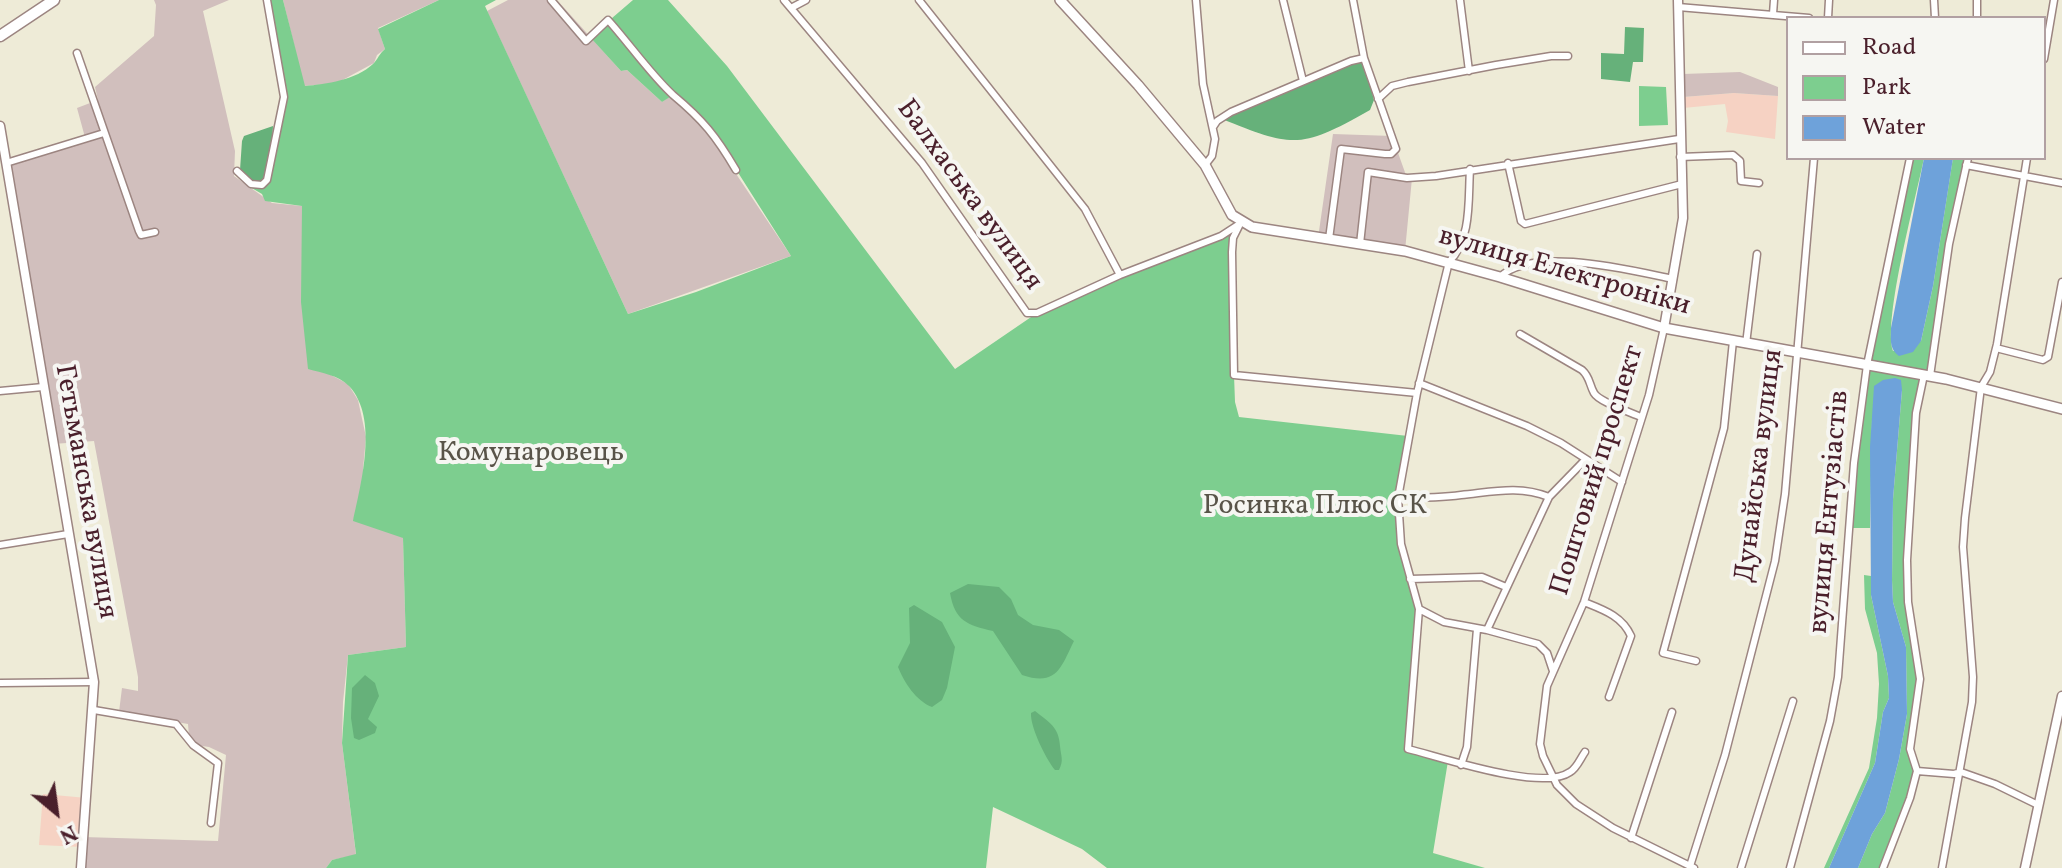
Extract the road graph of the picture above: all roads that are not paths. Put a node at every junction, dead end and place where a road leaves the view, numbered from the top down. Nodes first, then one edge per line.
1 (54, 0) edge
2 (267, 0) edge
3 (552, 0) edge
4 (784, 0) edge
5 (806, 0) edge
6 (919, 0) edge
7 (1060, 0) edge
8 (1196, 0) edge
9 (1283, 0) edge
10 (1353, 0) edge
11 (1460, 0) edge
12 (1774, 0) edge
13 (2054, 0) edge
14 (1678, 3) edge
15 (791, 8) junction
16 (1773, 14) junction
17 (1791, 16) edge
18 (0, 36) edge
19 (2046, 47) edge
20 (77, 53) dead end
21 (1568, 56) dead end
22 (1364, 58) junction
23 (1469, 71) junction
24 (1303, 81) junction
25 (1378, 99) junction
26 (0, 126) edge
27 (1213, 128) junction
28 (104, 133) junction
29 (1679, 139) junction
30 (1680, 157) junction
31 (1814, 160) edge
32 (1910, 160) edge
33 (2027, 160) edge
34 (1967, 161) edge
35 (6, 163) junction
36 (1508, 163) junction
37 (1205, 165) junction
38 (1470, 169) junction
39 (736, 170) dead end
40 (237, 171) dead end
41 (2025, 175) junction
42 (1759, 183) dead end
43 (2062, 183) edge
44 (1682, 184) junction
45 (1241, 223) junction
46 (155, 232) dead end
47 (1329, 239) junction
48 (1360, 244) junction
49 (1757, 254) dead end
50 (1449, 262) junction
51 (1120, 275) junction
52 (1500, 277) junction
53 (1673, 279) junction
54 (2062, 282) edge
55 (1664, 328) junction
56 (1520, 334) dead end
57 (1733, 341) junction
58 (1746, 344) junction
59 (1996, 348) junction
60 (1799, 353) junction
61 (1871, 366) junction
62 (1927, 376) junction
63 (1419, 383) junction
64 (43, 387) junction
65 (1981, 387) junction
66 (0, 391) edge
67 (1417, 393) junction
68 (2062, 409) edge
69 (1641, 417) junction
70 (1585, 460) junction
71 (1622, 482) junction
72 (1549, 497) junction
73 (1398, 498) junction
74 (68, 534) junction
75 (0, 545) edge
76 (1410, 579) junction
77 (1506, 587) junction
78 (1584, 602) junction
79 (1419, 609) junction
80 (1477, 629) junction
81 (1487, 630) junction
82 (1696, 661) dead end
83 (1553, 671) junction
84 (94, 682) junction
85 (0, 683) edge
86 (2062, 696) edge
87 (1609, 697) dead end
88 (1793, 701) dead end
89 (94, 710) junction
90 (1672, 712) dead end
91 (1585, 752) dead end
92 (1461, 765) junction
93 (1917, 771) junction
94 (1961, 772) junction
95 (1552, 777) junction
96 (2038, 805) junction
97 (211, 823) dead end
98 (1631, 838) junction
99 (1679, 865) edge
100 (1692, 867) edge
101 (81, 868) edge
102 (1741, 868) edge
103 (1790, 868) edge
104 (1883, 868) edge
105 (1942, 868) edge
106 (2025, 868) edge

1 - 18 main road
2 - 40 street
3 - 39 street
4 - 15 street, Балхаська вулиця
5 - 15 street
6 - 51 street
7 - 37 main road
8 - 27 street
9 - 24 street
10 - 22 street
11 - 23 street
12 - 16 street
13 - 19 street
14 - 16 street
14 - 29 street, Поштовий проспект
15 - 51 street, Балхаська вулиця
16 - 17 street
20 - 28 street
21 - 23 street
22 - 24 street
22 - 25 street
23 - 25 street
24 - 27 street
25 - 47 street
26 - 35 street, Гетьманська вулиця
27 - 37 street
28 - 35 street
28 - 46 street
29 - 30 street, Поштовий проспект
29 - 36 street
30 - 42 street
30 - 44 street, Поштовий проспект
31 - 60 street, Дунайська вулиця
32 - 61 street, вулиця Ентузіастів
33 - 41 street
34 - 41 street
34 - 62 street
35 - 64 street, Гетьманська вулиця
36 - 38 street
36 - 44 street
37 - 45 main road
38 - 48 street
38 - 50 street
41 - 43 street
41 - 59 street
44 - 53 street, Поштовий проспект
45 - 47 main road, вулиця Електроніки
45 - 51 street, Балхаська вулиця
45 - 67 street
47 - 48 main road, вулиця Електроніки
48 - 50 main road, вулиця Електроніки
49 - 58 street
50 - 52 main road, вулиця Електроніки
50 - 63 street
52 - 53 street
52 - 55 main road, вулиця Електроніки
53 - 55 street, Поштовий проспект
54 - 59 street
55 - 57 main road, вулиця Електроніки
55 - 69 street, Поштовий проспект
56 - 69 street
57 - 58 main road, вулиця Електроніки
57 - 82 street
58 - 60 main road, вулиця Електроніки
59 - 65 street
60 - 61 main road, вулиця Електроніки
60 - 100 street, Дунайська вулиця
61 - 62 main road, вулиця Електроніки
61 - 103 street, вулиця Ентузіастів
62 - 65 main road, вулиця Електроніки
62 - 93 street
63 - 67 street
63 - 70 street
64 - 66 street
64 - 74 street, Гетьманська вулиця
65 - 68 main road, вулиця Електроніки
65 - 94 street
67 - 73 street
69 - 71 street, Поштовий проспект
70 - 71 street
70 - 72 street
71 - 78 street, Поштовий проспект
72 - 73 street
72 - 77 street
73 - 76 street
74 - 75 street
74 - 84 street, Гетьманська вулиця
76 - 77 street
76 - 79 street
77 - 81 street
78 - 83 street, Поштовий проспект
78 - 87 street
79 - 80 street
79 - 92 street
80 - 81 street
80 - 92 street
81 - 83 street
83 - 95 street, Поштовий проспект
84 - 85 street
84 - 89 street, Гетьманська вулиця
86 - 96 street
88 - 102 street
89 - 97 street
89 - 101 street, Гетьманська вулиця
90 - 98 street
91 - 95 street
92 - 95 street
93 - 94 street
93 - 104 street
94 - 96 street
94 - 105 street
95 - 98 street, Поштовий проспект
96 - 106 street
98 - 99 street, Поштовий проспект
99 - 100 street, Поштовий проспект

